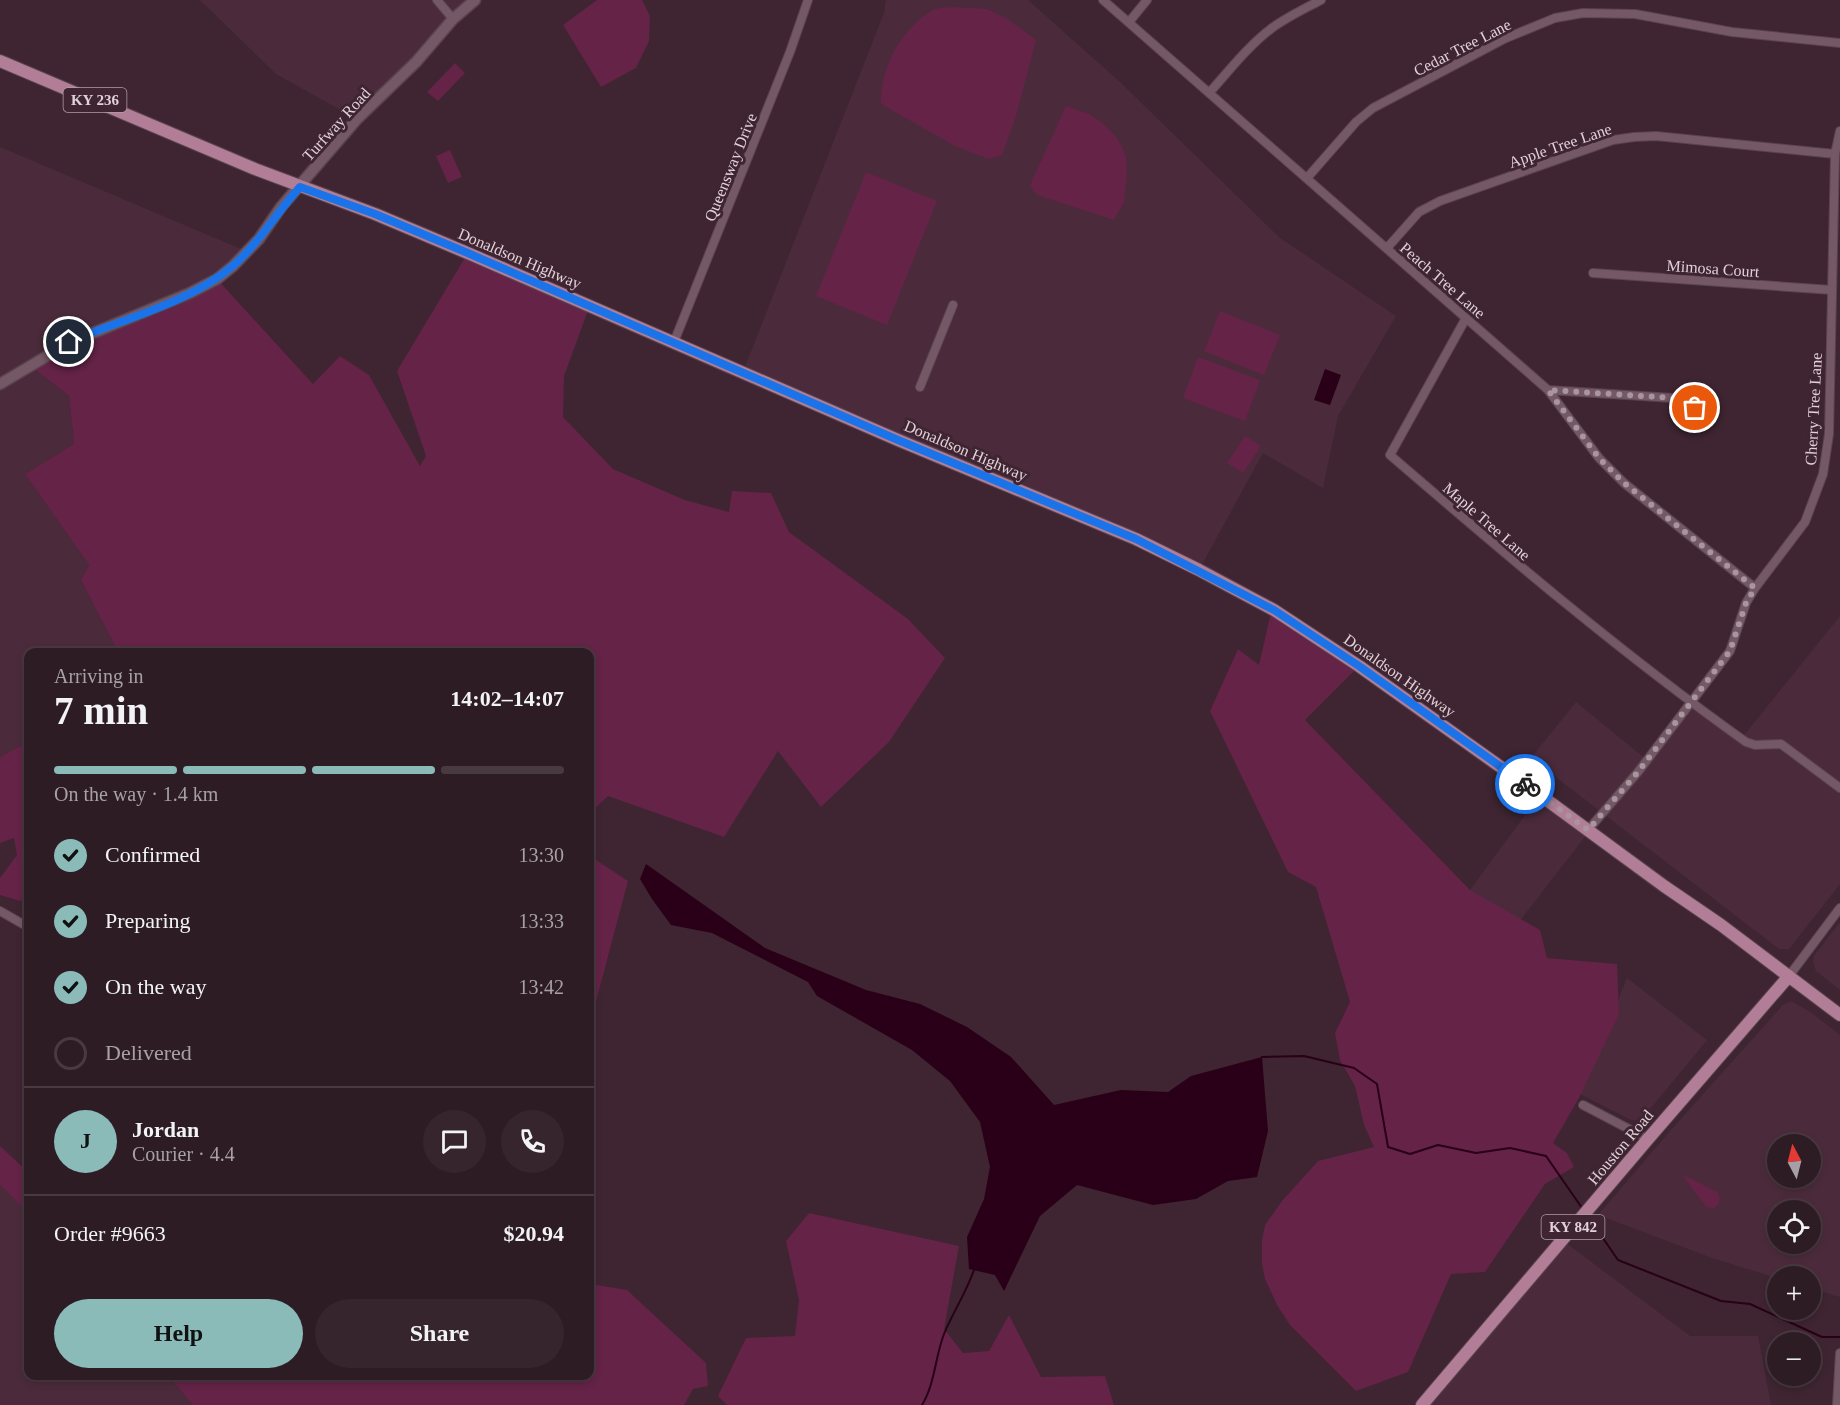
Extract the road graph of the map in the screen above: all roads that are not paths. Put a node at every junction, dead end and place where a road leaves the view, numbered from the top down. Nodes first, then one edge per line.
1 (437, 0) edge
2 (475, 0) edge
3 (808, 0) edge
4 (1103, 0) edge
5 (1147, 0) edge
6 (1321, 0) edge
7 (453, 19) junction
8 (1129, 22) junction
9 (1840, 43) edge
10 (0, 61) edge
11 (1209, 93) junction
12 (1840, 131) edge
13 (1835, 154) junction
14 (1307, 178) junction
15 (300, 187) junction
16 (1387, 248) junction
17 (1593, 273) dead end
18 (1832, 290) junction
19 (953, 305) dead end
20 (1466, 318) junction
21 (674, 342) junction
22 (0, 384) edge
23 (920, 387) dead end
24 (1548, 390) junction
25 (1689, 399) dead end
26 (1755, 588) junction
27 (1691, 702) junction
28 (1840, 788) edge
29 (1588, 830) junction
30 (1840, 908) edge
31 (0, 911) edge
32 (24, 925) edge
33 (1789, 976) junction
34 (1840, 1016) edge
35 (1583, 1105) dead end
36 (1647, 1139) junction
37 (1840, 1353) edge
38 (1422, 1405) edge
39 (1837, 1405) edge

1 - 7 street
2 - 7 main road, Turfway Road
3 - 21 street, Queensway Drive
4 - 8 street, Peach Tree Lane
5 - 8 street
6 - 11 street
7 - 15 main road, Turfway Road
8 - 11 street, Peach Tree Lane
9 - 14 street, Cedar Tree Lane
10 - 15 main road, Donaldson Highway / KY 236
11 - 14 street, Peach Tree Lane
12 - 13 street, Cherry Tree Lane
13 - 16 street, Apple Tree Lane
13 - 18 street, Cherry Tree Lane
14 - 16 street, Peach Tree Lane
15 - 21 main road, Donaldson Highway / KY 236
15 - 22 main road, Turfway Road
16 - 20 street, Peach Tree Lane
17 - 18 street, Mimosa Court
18 - 26 street, Cherry Tree Lane
19 - 23 street
20 - 24 street, Peach Tree Lane
20 - 27 street, Maple Tree Lane
21 - 29 main road, Donaldson Highway / KY 236
24 - 25 street
24 - 26 street, Peach Tree Lane
26 - 27 street, Cherry Tree Lane
27 - 28 street
27 - 29 street, Cherry Tree Lane
29 - 33 main road, Donaldson Highway / KY 236
30 - 33 street, Houston Road
31 - 32 street
33 - 34 main road, Donaldson Highway / KY 236
33 - 36 main road, Houston Road / KY 842
35 - 36 street
36 - 38 main road, Houston Road / KY 842
37 - 39 street

